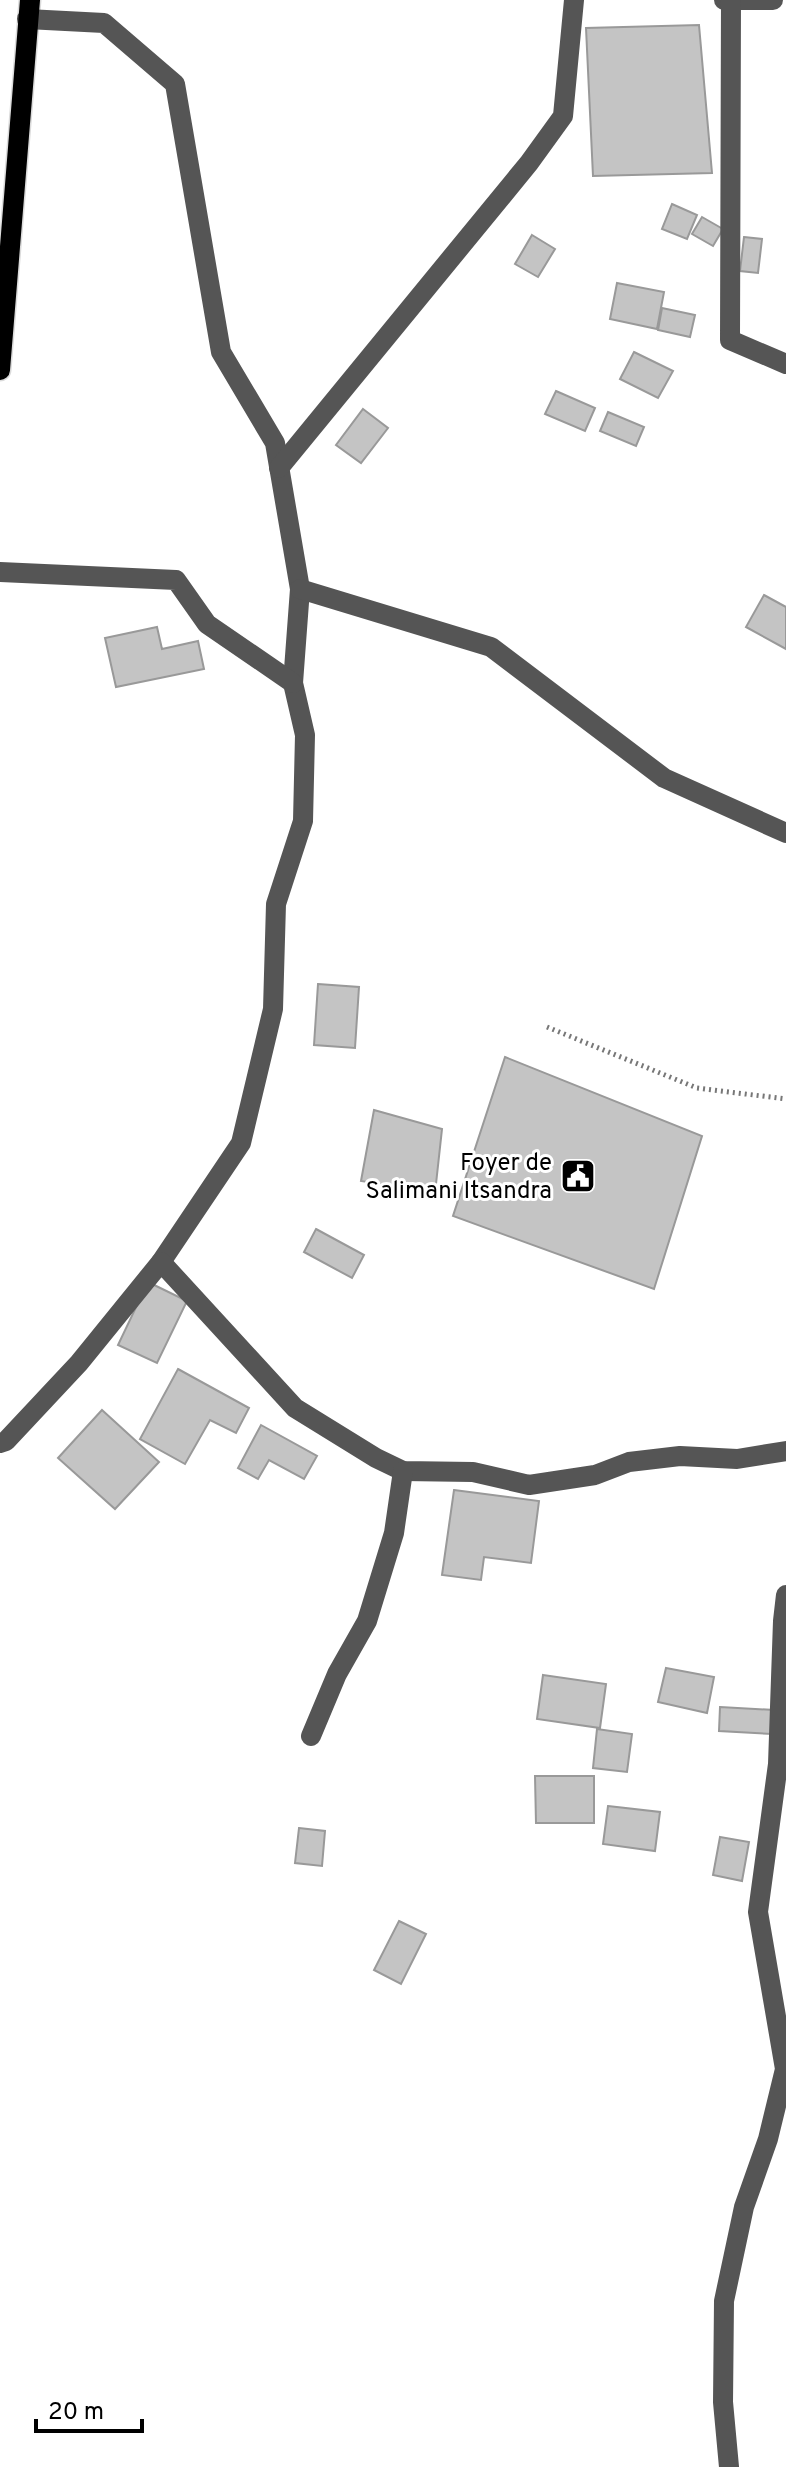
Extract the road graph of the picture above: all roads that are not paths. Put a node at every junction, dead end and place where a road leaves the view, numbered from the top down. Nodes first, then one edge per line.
1 (574, 0) edge
2 (724, 0) edge
3 (731, 0) edge
4 (773, 0) edge
5 (28, 9) edge
6 (786, 364) edge
7 (0, 370) edge
8 (279, 468) junction
9 (0, 572) edge
10 (300, 589) junction
11 (293, 683) junction
12 (786, 833) edge
13 (161, 1262) junction
14 (0, 1443) edge
15 (786, 1451) edge
16 (403, 1471) junction
17 (786, 1595) edge
18 (311, 1736) dead end
19 (729, 2467) edge

1 - 8 street
2 - 3 street
3 - 4 street
3 - 6 street
5 - 7 main road
5 - 8 street
8 - 10 street
9 - 11 street
10 - 11 street
10 - 12 street
11 - 13 street
13 - 14 street
13 - 16 street
15 - 16 street
16 - 18 street
17 - 19 street

